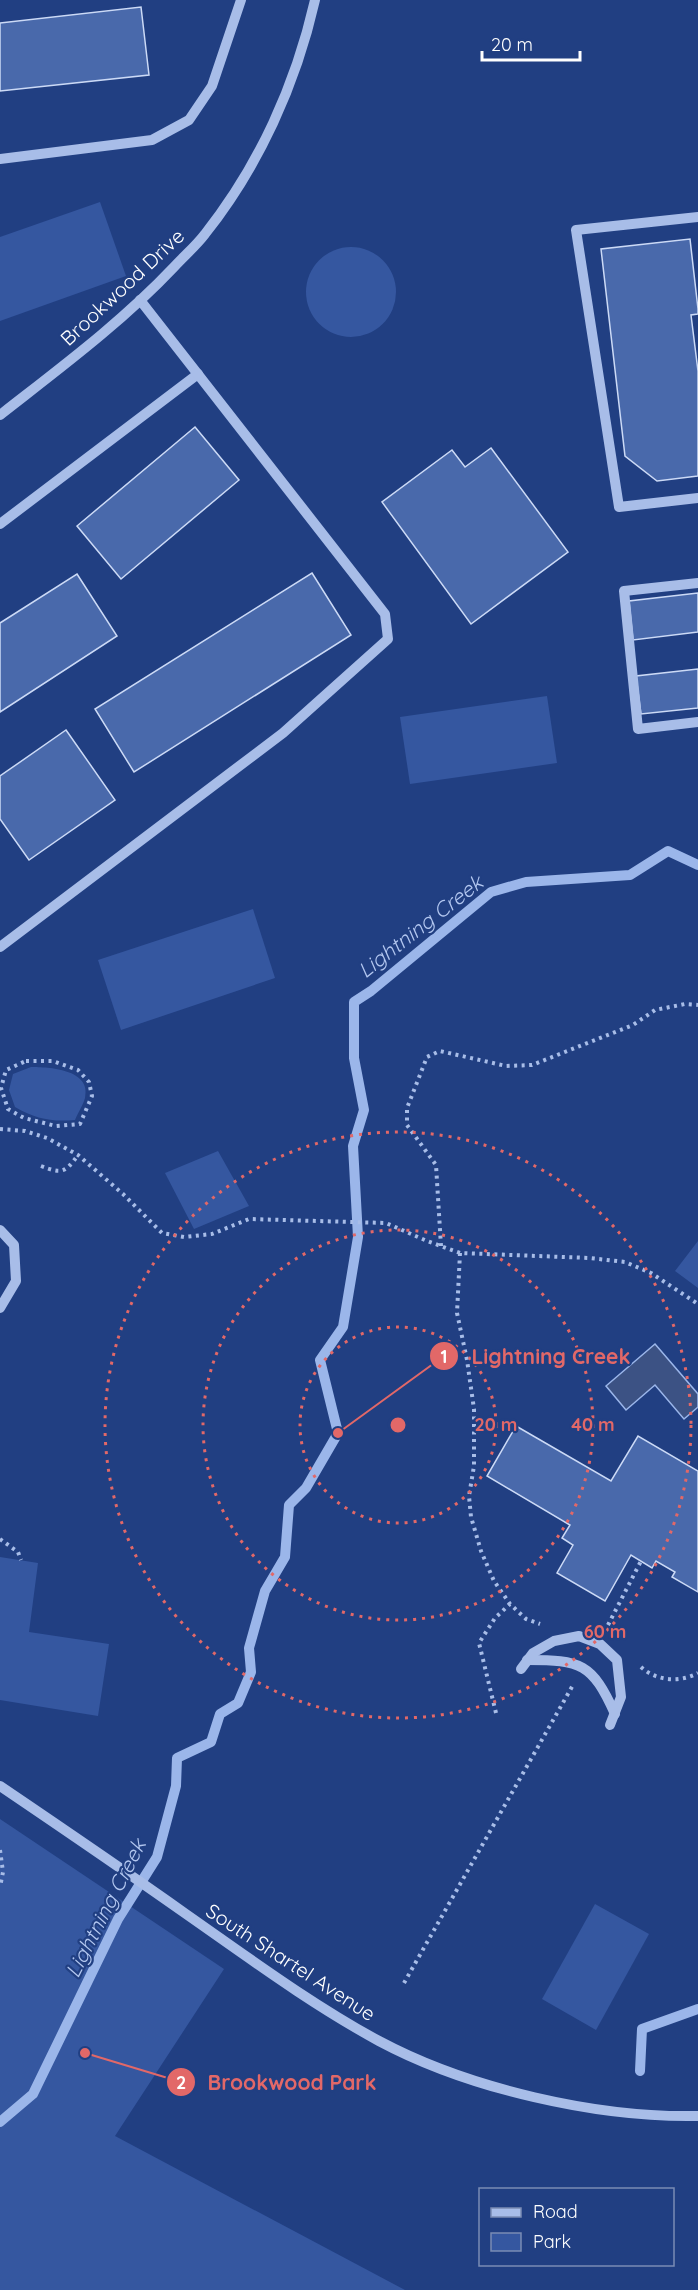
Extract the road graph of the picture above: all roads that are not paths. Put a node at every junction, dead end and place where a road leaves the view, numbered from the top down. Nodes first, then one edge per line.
1 (241, 0) edge
2 (315, 0) edge
3 (0, 159) edge
4 (698, 217) edge
5 (140, 300) junction
6 (198, 374) junction
7 (0, 415) edge
8 (698, 498) edge
9 (0, 525) edge
10 (698, 583) edge
11 (698, 722) edge
12 (0, 947) edge
13 (0, 1230) edge
14 (0, 1308) edge
15 (615, 1714) junction
16 (610, 1725) dead end
17 (0, 1786) edge
18 (698, 2116) edge

1 - 3 street
2 - 5 street, Brookwood Drive
4 - 8 street
5 - 6 street
5 - 7 street, Brookwood Drive
6 - 9 street
6 - 12 street
10 - 11 street
13 - 14 street
15 - 15 street
15 - 16 street
17 - 18 street, South Shartel Avenue

